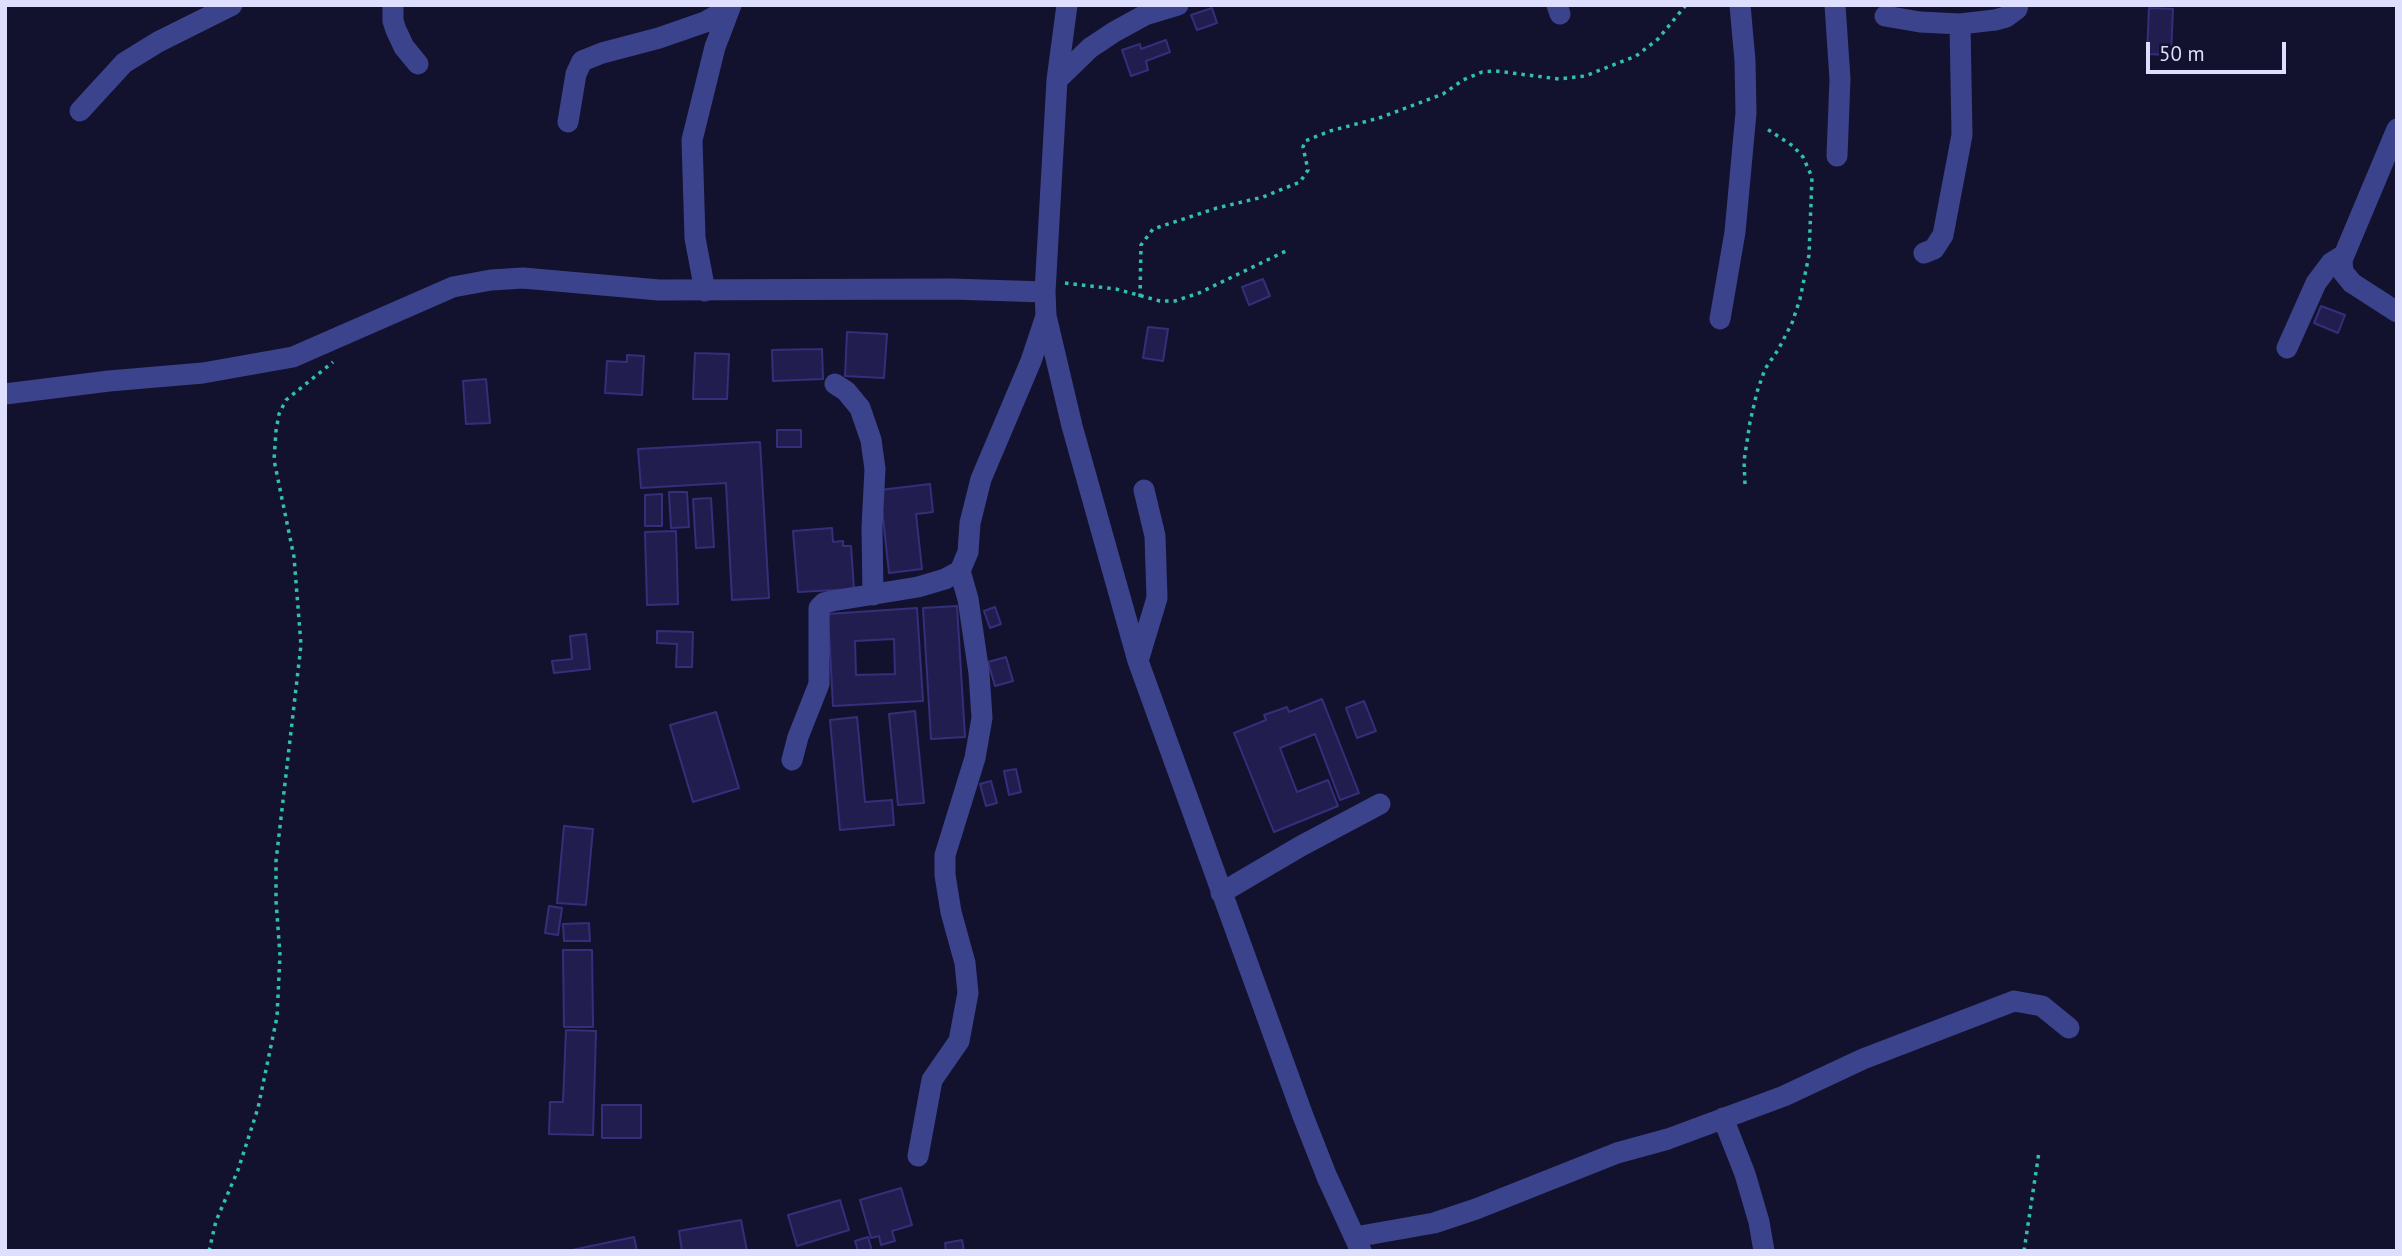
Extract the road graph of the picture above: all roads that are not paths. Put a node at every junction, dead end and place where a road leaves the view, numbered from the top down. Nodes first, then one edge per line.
1 (232, 5) edge
2 (393, 5) edge
3 (1067, 5) edge
4 (1178, 5) edge
5 (1740, 5) edge
6 (1835, 5) edge
7 (2018, 5) edge
8 (730, 6) edge
9 (1885, 16) dead end
10 (1959, 24) junction
11 (418, 64) dead end
12 (1057, 80) junction
13 (80, 111) dead end
14 (568, 122) dead end
15 (2397, 130) edge
16 (1837, 156) dead end
17 (1924, 253) dead end
18 (2344, 255) junction
19 (1045, 286) junction
20 (705, 290) junction
21 (2397, 313) edge
22 (1046, 316) junction
23 (1720, 319) dead end
24 (2287, 348) dead end
25 (835, 384) dead end
26 (5, 394) edge
27 (1144, 490) dead end
28 (960, 571) junction
29 (873, 595) junction
30 (1138, 661) junction
31 (792, 760) dead end
32 (1380, 804) dead end
33 (1221, 893) junction
34 (2069, 1028) dead end
35 (1723, 1118) junction
36 (918, 1156) dead end
37 (1358, 1244) edge
38 (1764, 1251) edge

1 - 13 street
2 - 11 street
3 - 12 street
4 - 12 street
5 - 23 street
6 - 16 street
7 - 10 street
8 - 14 street
8 - 20 street
9 - 10 street
10 - 17 street
12 - 19 street
15 - 18 street
18 - 21 street
18 - 24 street
19 - 20 street
19 - 22 street
20 - 26 street
22 - 28 street
22 - 30 street
25 - 29 street
27 - 30 street
28 - 29 street
28 - 36 street
29 - 31 street
30 - 33 street
32 - 33 street
33 - 37 street
34 - 35 street
35 - 37 street
35 - 38 street

